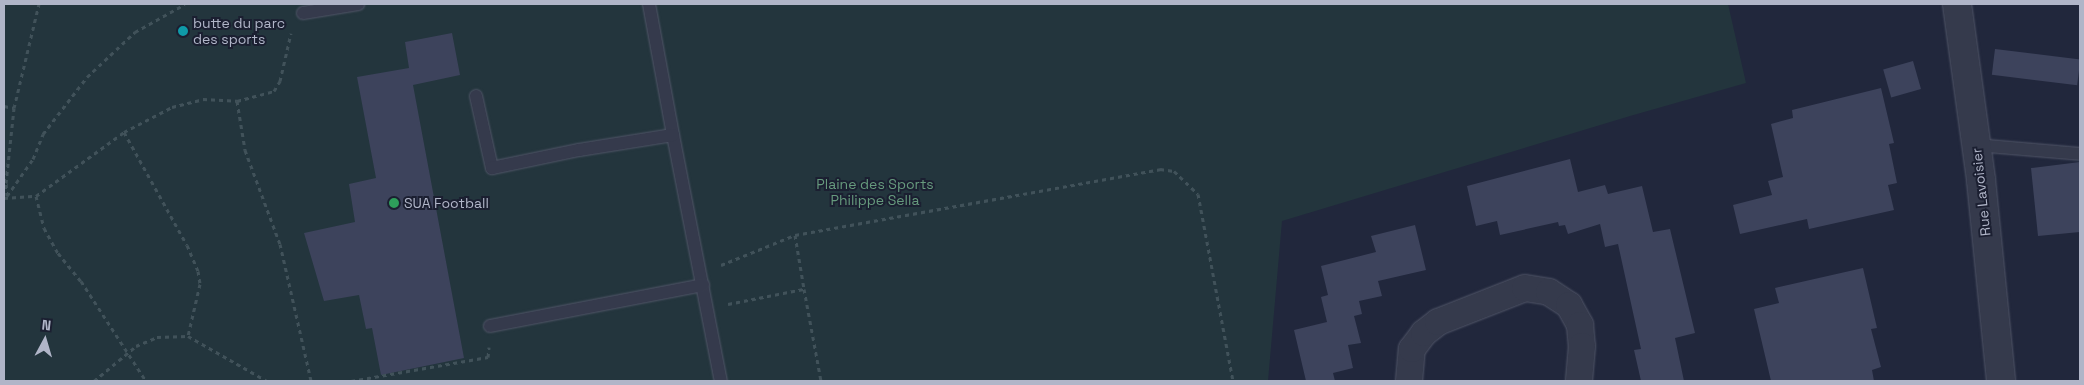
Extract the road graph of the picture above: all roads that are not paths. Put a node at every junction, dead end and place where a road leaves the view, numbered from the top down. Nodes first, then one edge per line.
1 (358, 4) edge
2 (650, 4) edge
3 (1957, 4) edge
4 (303, 13) road end
5 (476, 96) dead end
6 (673, 135) junction
7 (1976, 145) junction
8 (2080, 154) edge
9 (703, 285) junction
10 (490, 326) road end
11 (721, 381) edge
12 (1409, 381) edge
13 (1579, 381) edge
14 (2001, 381) edge

1 - 4 lane
2 - 6 lane
3 - 7 street, Rue Lavoisier
5 - 6 lane
6 - 9 lane
7 - 8 lane
7 - 14 street, Rue Lavoisier
9 - 10 lane
9 - 11 lane
12 - 13 street

